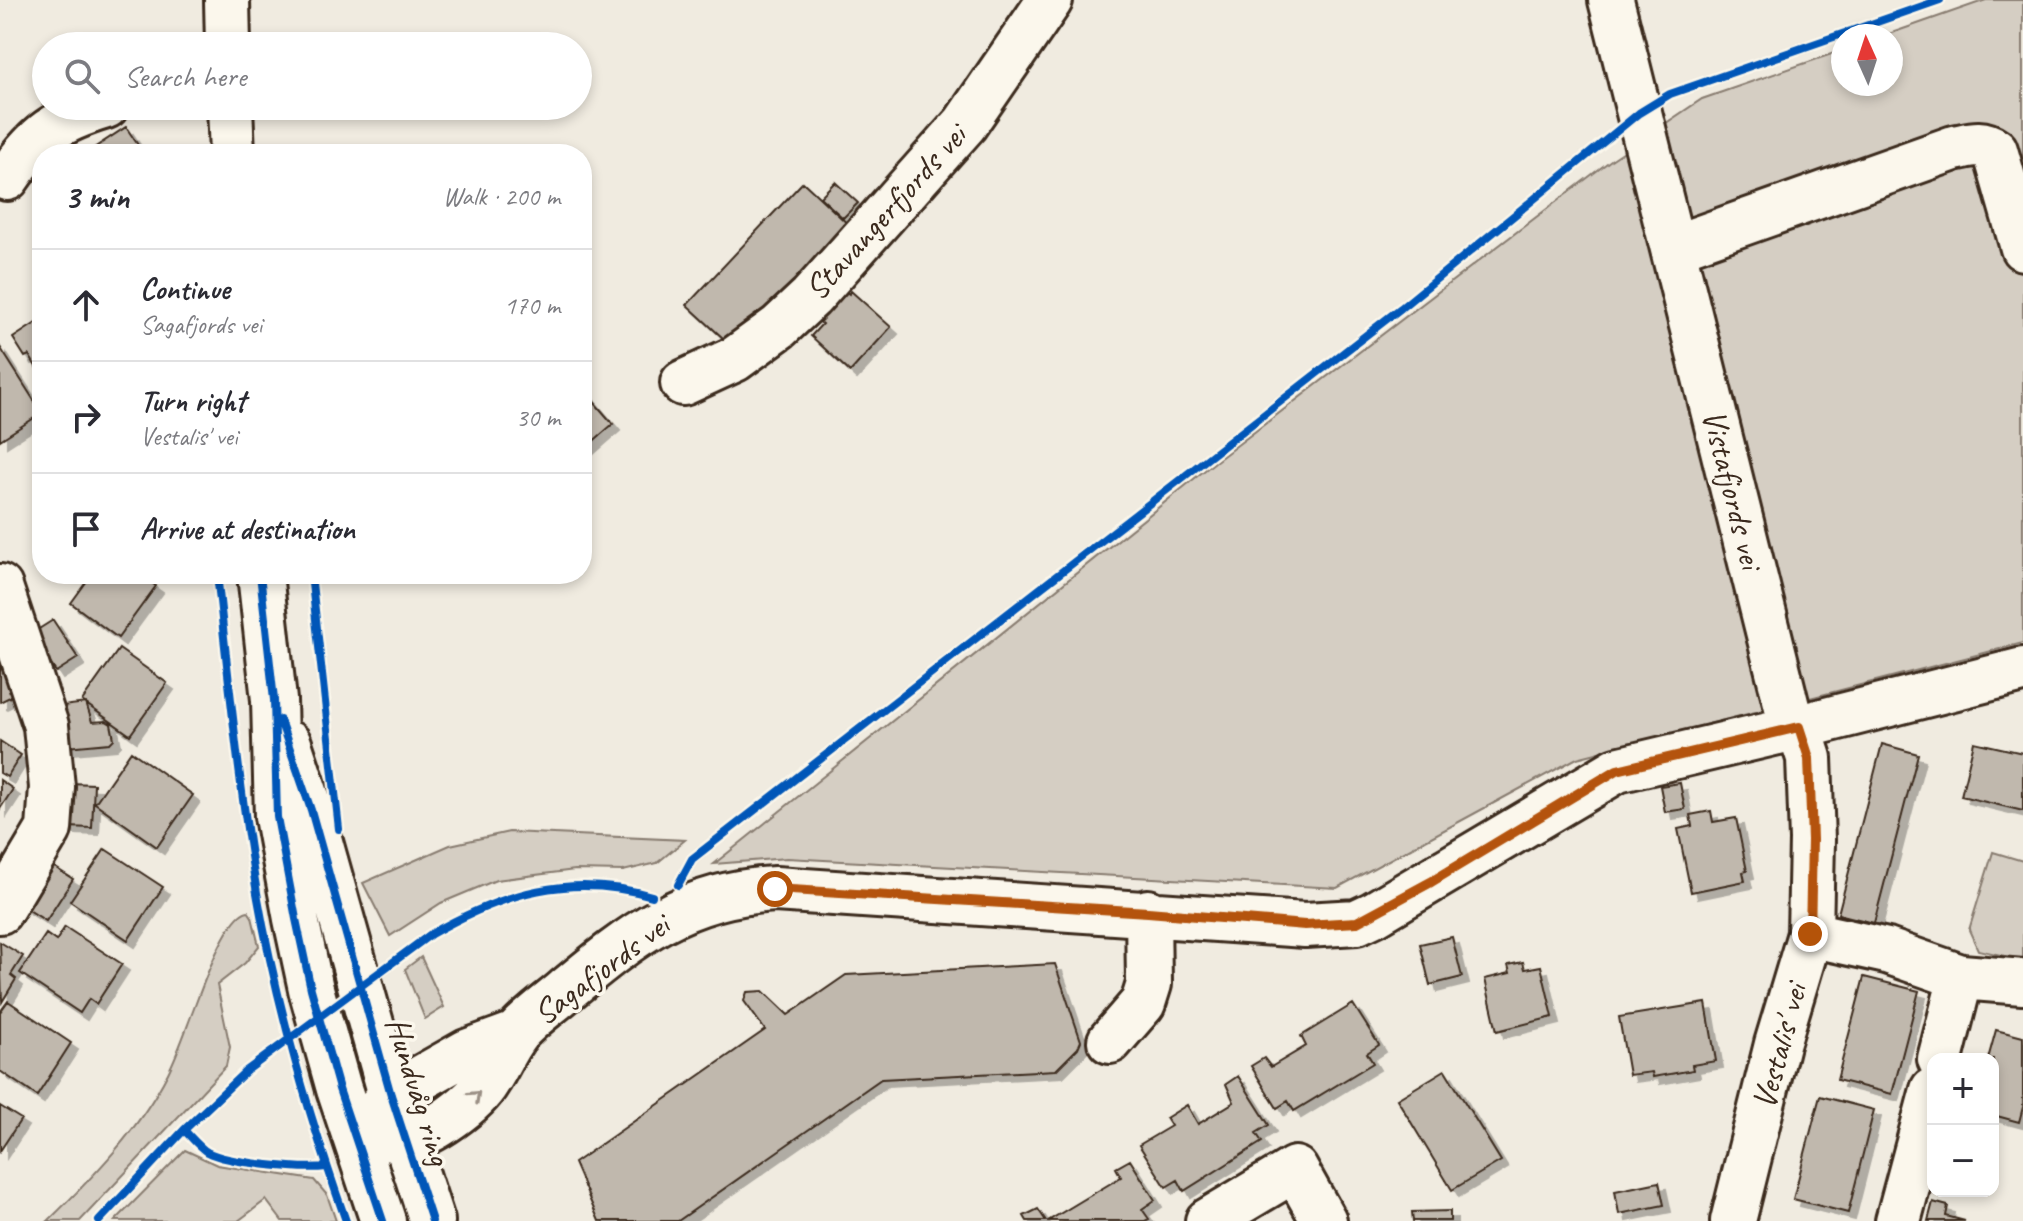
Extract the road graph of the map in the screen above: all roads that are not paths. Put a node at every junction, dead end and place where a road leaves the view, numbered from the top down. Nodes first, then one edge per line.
1 (227, 0) edge
2 (1050, 0) edge
3 (1611, 0) edge
4 (228, 32) edge
5 (66, 120) edge
6 (231, 120) edge
7 (34, 144) edge
8 (232, 144) edge
9 (32, 146) edge
10 (2, 182) edge
11 (1675, 247) junction
12 (2023, 248) edge
13 (683, 383) dead end
14 (261, 584) edge
15 (0, 587) edge
16 (2023, 670) edge
17 (274, 700) junction
18 (1799, 727) junction
19 (0, 911) edge
20 (1148, 912) junction
21 (1810, 934) junction
22 (1961, 977) junction
23 (2023, 982) edge
24 (516, 1034) junction
25 (1110, 1041) dead end
26 (1942, 1053) edge
27 (391, 1095) junction
28 (1927, 1112) edge
29 (354, 1136) junction
30 (406, 1139) junction
31 (1739, 1220) edge
32 (383, 1221) edge
33 (432, 1221) edge
34 (1208, 1221) edge
35 (1324, 1221) edge
36 (1898, 1221) edge

1 - 4 street
2 - 13 street, Stavangerfjords vei
3 - 11 street, Vistafjords vei
5 - 7 street
6 - 8 street
9 - 10 street
11 - 12 street
11 - 18 street, Vistafjords vei
14 - 17 street, Hundvåg ring
15 - 19 street
16 - 18 street, Sagafjords vei
17 - 27 street, Hundvåg ring
17 - 29 street, Hundvåg ring
18 - 20 street, Sagafjords vei
18 - 21 street, Vestalis' vei
20 - 24 street, Sagafjords vei
20 - 25 street
21 - 22 street
21 - 31 street, Vestalis' vei
22 - 23 street
22 - 26 street
24 - 27 street, Sagafjords vei
30 -> 24 street, Sagafjords vei
27 - 29 street, Sagafjords vei
27 - 30 street, Hundvåg ring
28 - 36 street
29 - 30 street, Sagafjords vei
29 - 32 street, Hundvåg ring
30 - 33 street, Hundvåg ring
34 - 35 street

